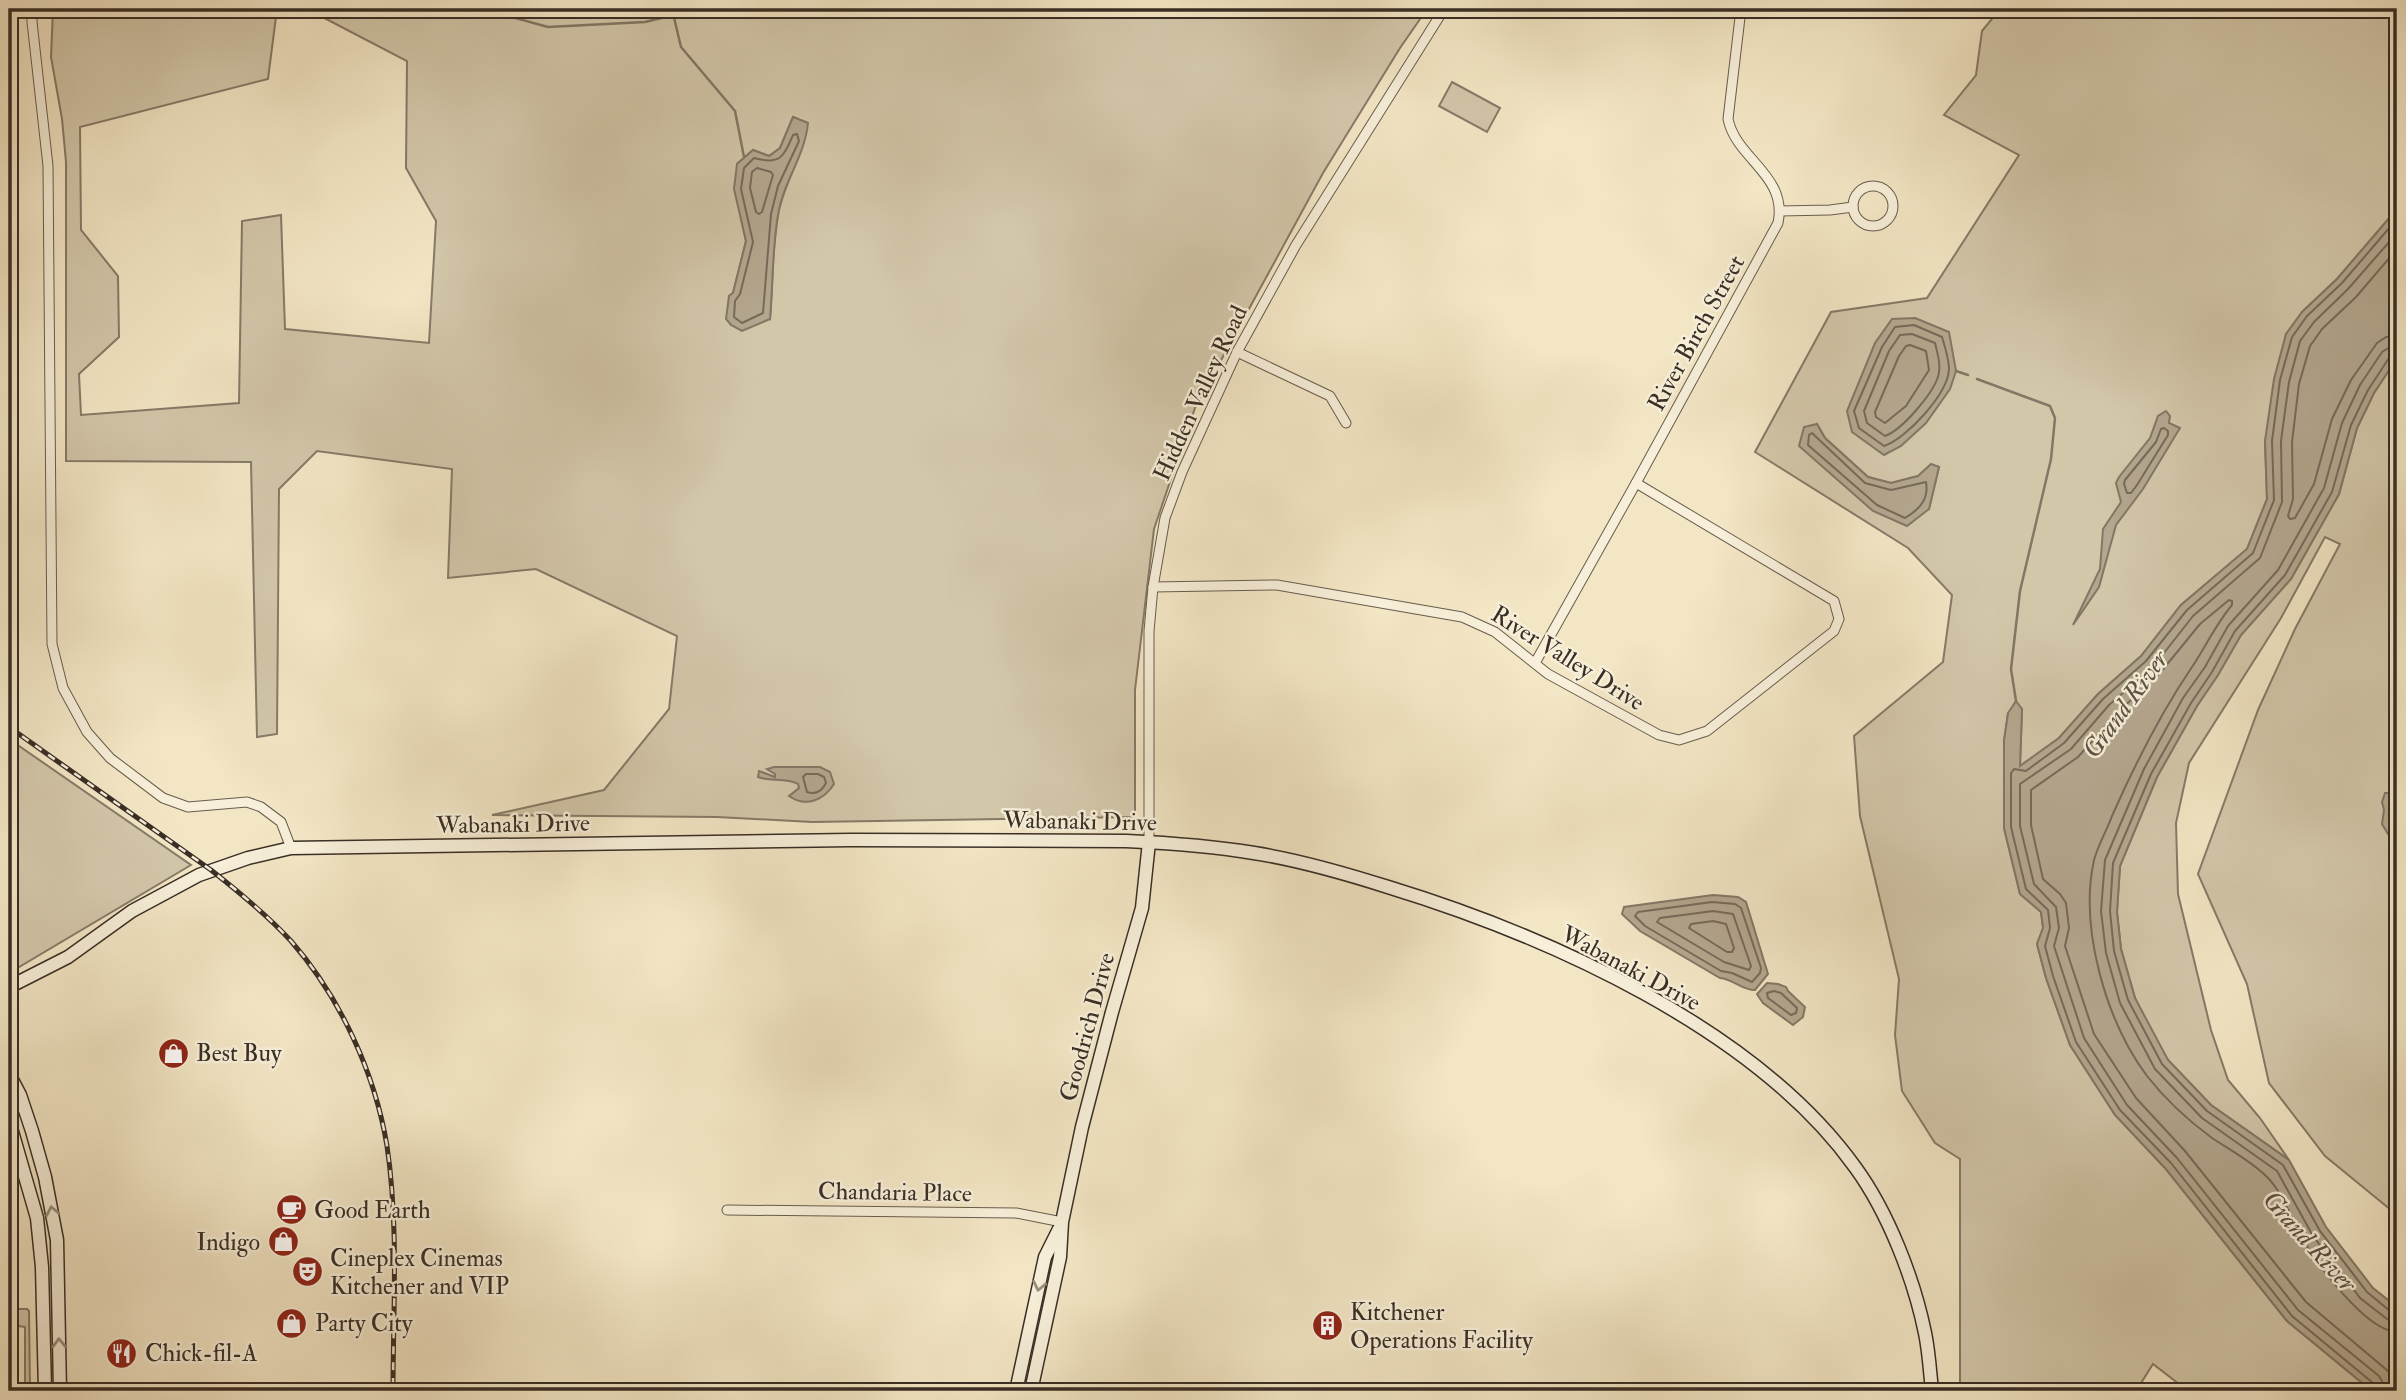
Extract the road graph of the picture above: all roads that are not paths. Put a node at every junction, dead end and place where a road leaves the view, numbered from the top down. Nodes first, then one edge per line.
1 (32, 9) edge
2 (1444, 9) edge
3 (1741, 9) edge
4 (1853, 207) junction
5 (1780, 211) junction
6 (1237, 352) junction
7 (1346, 423) dead end
8 (1636, 483) junction
9 (1153, 587) junction
10 (1535, 663) junction
11 (1149, 842) junction
12 (291, 848) junction
13 (9, 987) edge
14 (9, 1074) edge
15 (9, 1121) edge
16 (727, 1210) dead end
17 (1062, 1222) junction
18 (45, 1391) edge
19 (60, 1391) edge
20 (1016, 1391) edge
21 (1031, 1391) edge
22 (1932, 1391) edge

1 - 12 street
2 - 6 street, Hidden Valley Road
3 - 5 street
4 - 4 street
4 - 5 street
5 - 8 street, River Birch Street
6 - 7 street
6 - 9 street, Hidden Valley Road
8 - 10 street, River Birch Street
8 - 10 street, River Valley Drive
9 - 10 street, River Valley Drive
9 - 11 street, Hidden Valley Road
11 - 12 street, Wabanaki Drive
11 - 17 street, Goodrich Drive
11 - 22 street, Wabanaki Drive
12 - 13 street, Wabanaki Drive
19 -> 14 street
15 - 18 street
16 - 17 street, Chandaria Place
17 -> 20 street, Goodrich Drive
17 - 21 street, Goodrich Drive

